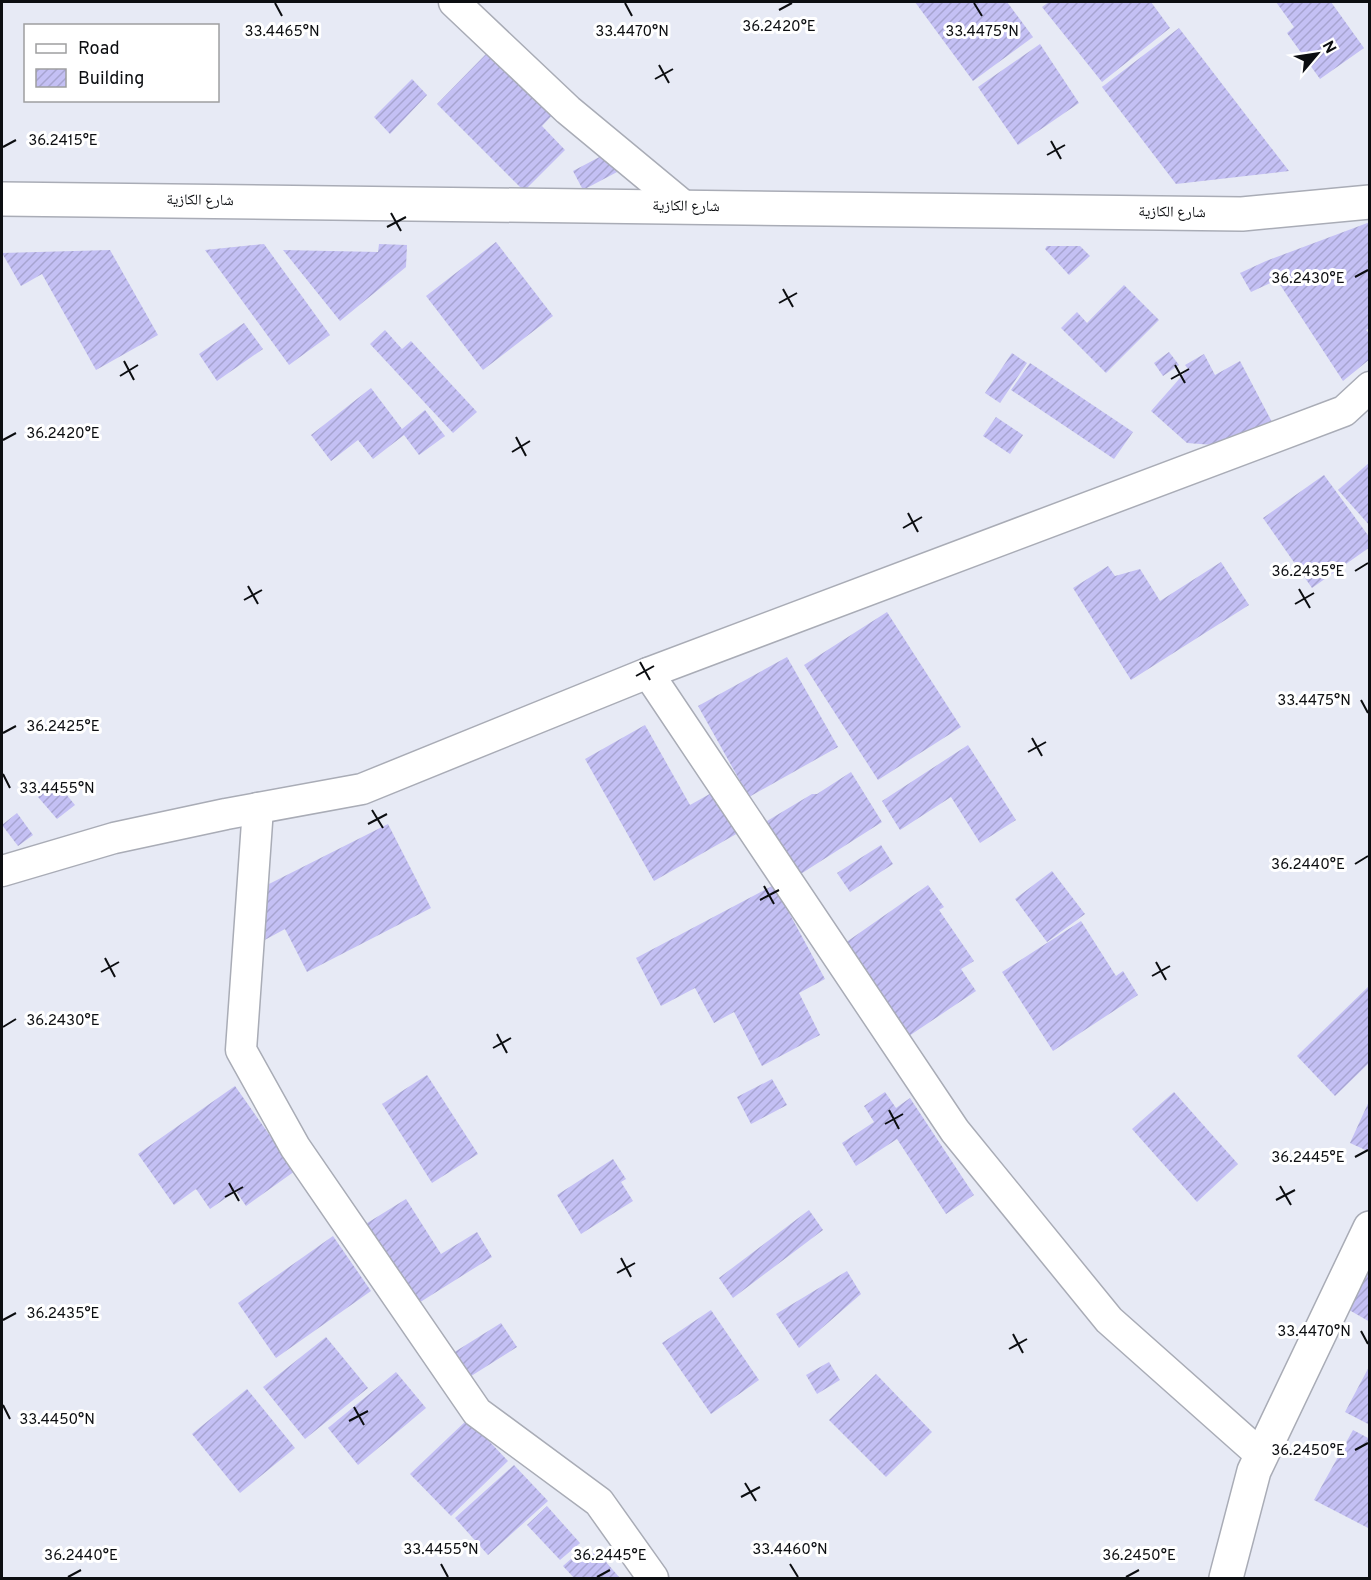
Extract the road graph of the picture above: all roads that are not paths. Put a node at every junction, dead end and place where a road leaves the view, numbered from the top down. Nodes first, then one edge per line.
1 (454, 2) edge
2 (2, 199) edge
3 (1370, 202) edge
4 (685, 207) junction
5 (1370, 387) edge
6 (648, 673) junction
7 (258, 808) junction
8 (2, 871) edge
9 (1370, 1228) edge
10 (1262, 1456) junction
11 (653, 1578) edge
12 (1226, 1578) edge

1 - 4 street
2 - 4 street, شارع الكازية
3 - 4 street, شارع الكازية
5 - 6 street
6 - 7 street
6 - 10 street
7 - 8 street
7 - 11 street
9 - 10 street
10 - 12 street

